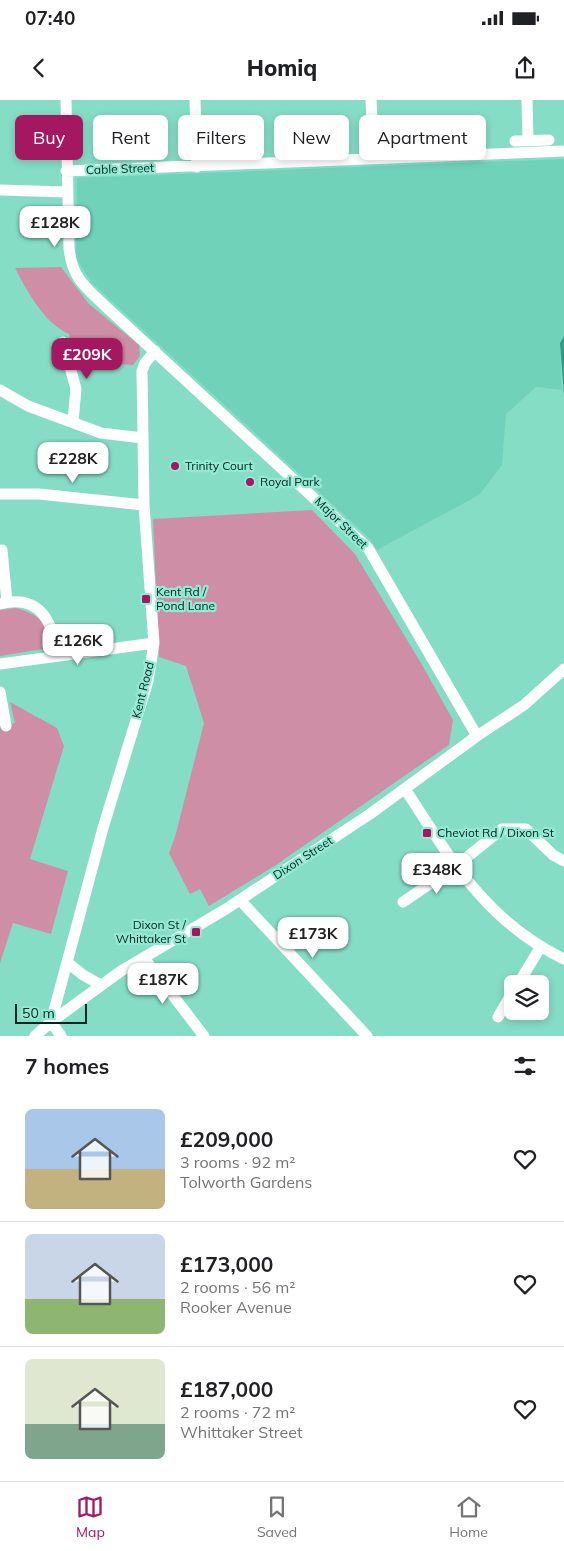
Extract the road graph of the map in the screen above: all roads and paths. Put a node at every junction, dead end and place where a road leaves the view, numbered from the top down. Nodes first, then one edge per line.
1 (66, 100) edge
2 (196, 100) edge
3 (370, 100) edge
4 (527, 100) edge
5 (371, 115) edge
6 (528, 140) junction
7 (549, 140) dead end
8 (515, 141) dead end
9 (564, 152) edge
10 (486, 155) edge
11 (359, 160) edge
12 (197, 167) junction
13 (66, 171) junction
14 (0, 190) edge
15 (67, 192) junction
16 (63, 342) dead end
17 (155, 351) junction
18 (83, 358) dead end
19 (67, 359) junction
20 (0, 390) edge
21 (73, 421) junction
22 (143, 438) junction
23 (0, 494) edge
24 (144, 505) junction
25 (2, 550) dead end
26 (4, 603) edge
27 (154, 643) junction
28 (59, 655) junction
29 (0, 664) edge
30 (564, 669) edge
31 (0, 692) edge
32 (6, 726) dead end
33 (476, 736) junction
34 (404, 789) junction
35 (564, 861) edge
36 (456, 866) junction
37 (240, 900) junction
38 (403, 902) dead end
39 (540, 948) junction
40 (144, 958) junction
41 (564, 959) edge
42 (68, 963) junction
43 (524, 975) edge
44 (102, 985) junction
45 (504, 1007) edge
46 (498, 1017) dead end
47 (51, 1022) junction
48 (35, 1036) edge
49 (61, 1036) edge
50 (204, 1036) edge
51 (367, 1036) edge

1 - 13 street, Major Street
2 - 12 street
3 - 5 street
4 - 6 street
6 - 7 street
6 - 8 street
9 - 10 street, Cable Street
11 - 12 street, Cable Street
12 - 13 street, Cable Street
13 - 15 street, Major Street
14 - 15 street
15 - 17 street, Major Street
16 - 19 street
17 - 22 street, Kent Road
17 - 33 street, Major Street
18 - 19 street
19 - 21 street
20 - 21 street
21 - 22 street
22 - 24 street, Kent Road
23 - 24 street
24 - 27 street, Kent Road
25 - 26 street
26 - 28 street
27 - 28 street
27 - 42 street, Kent Road
28 - 29 street
30 - 33 street, Dixon Street
31 - 32 street
33 - 34 street, Dixon Street
34 - 36 street
34 - 37 street, Dixon Street
35 - 36 street
36 - 38 street
36 - 39 street
37 - 40 street, Dixon Street
37 - 51 street
39 - 41 street
39 - 43 street
40 - 44 street, Dixon Street
40 - 50 street
42 - 44 street
42 - 47 street, Kent Road
44 - 47 street, Dixon Street
45 - 46 street
47 - 48 street, Dixon Street
47 - 49 street

